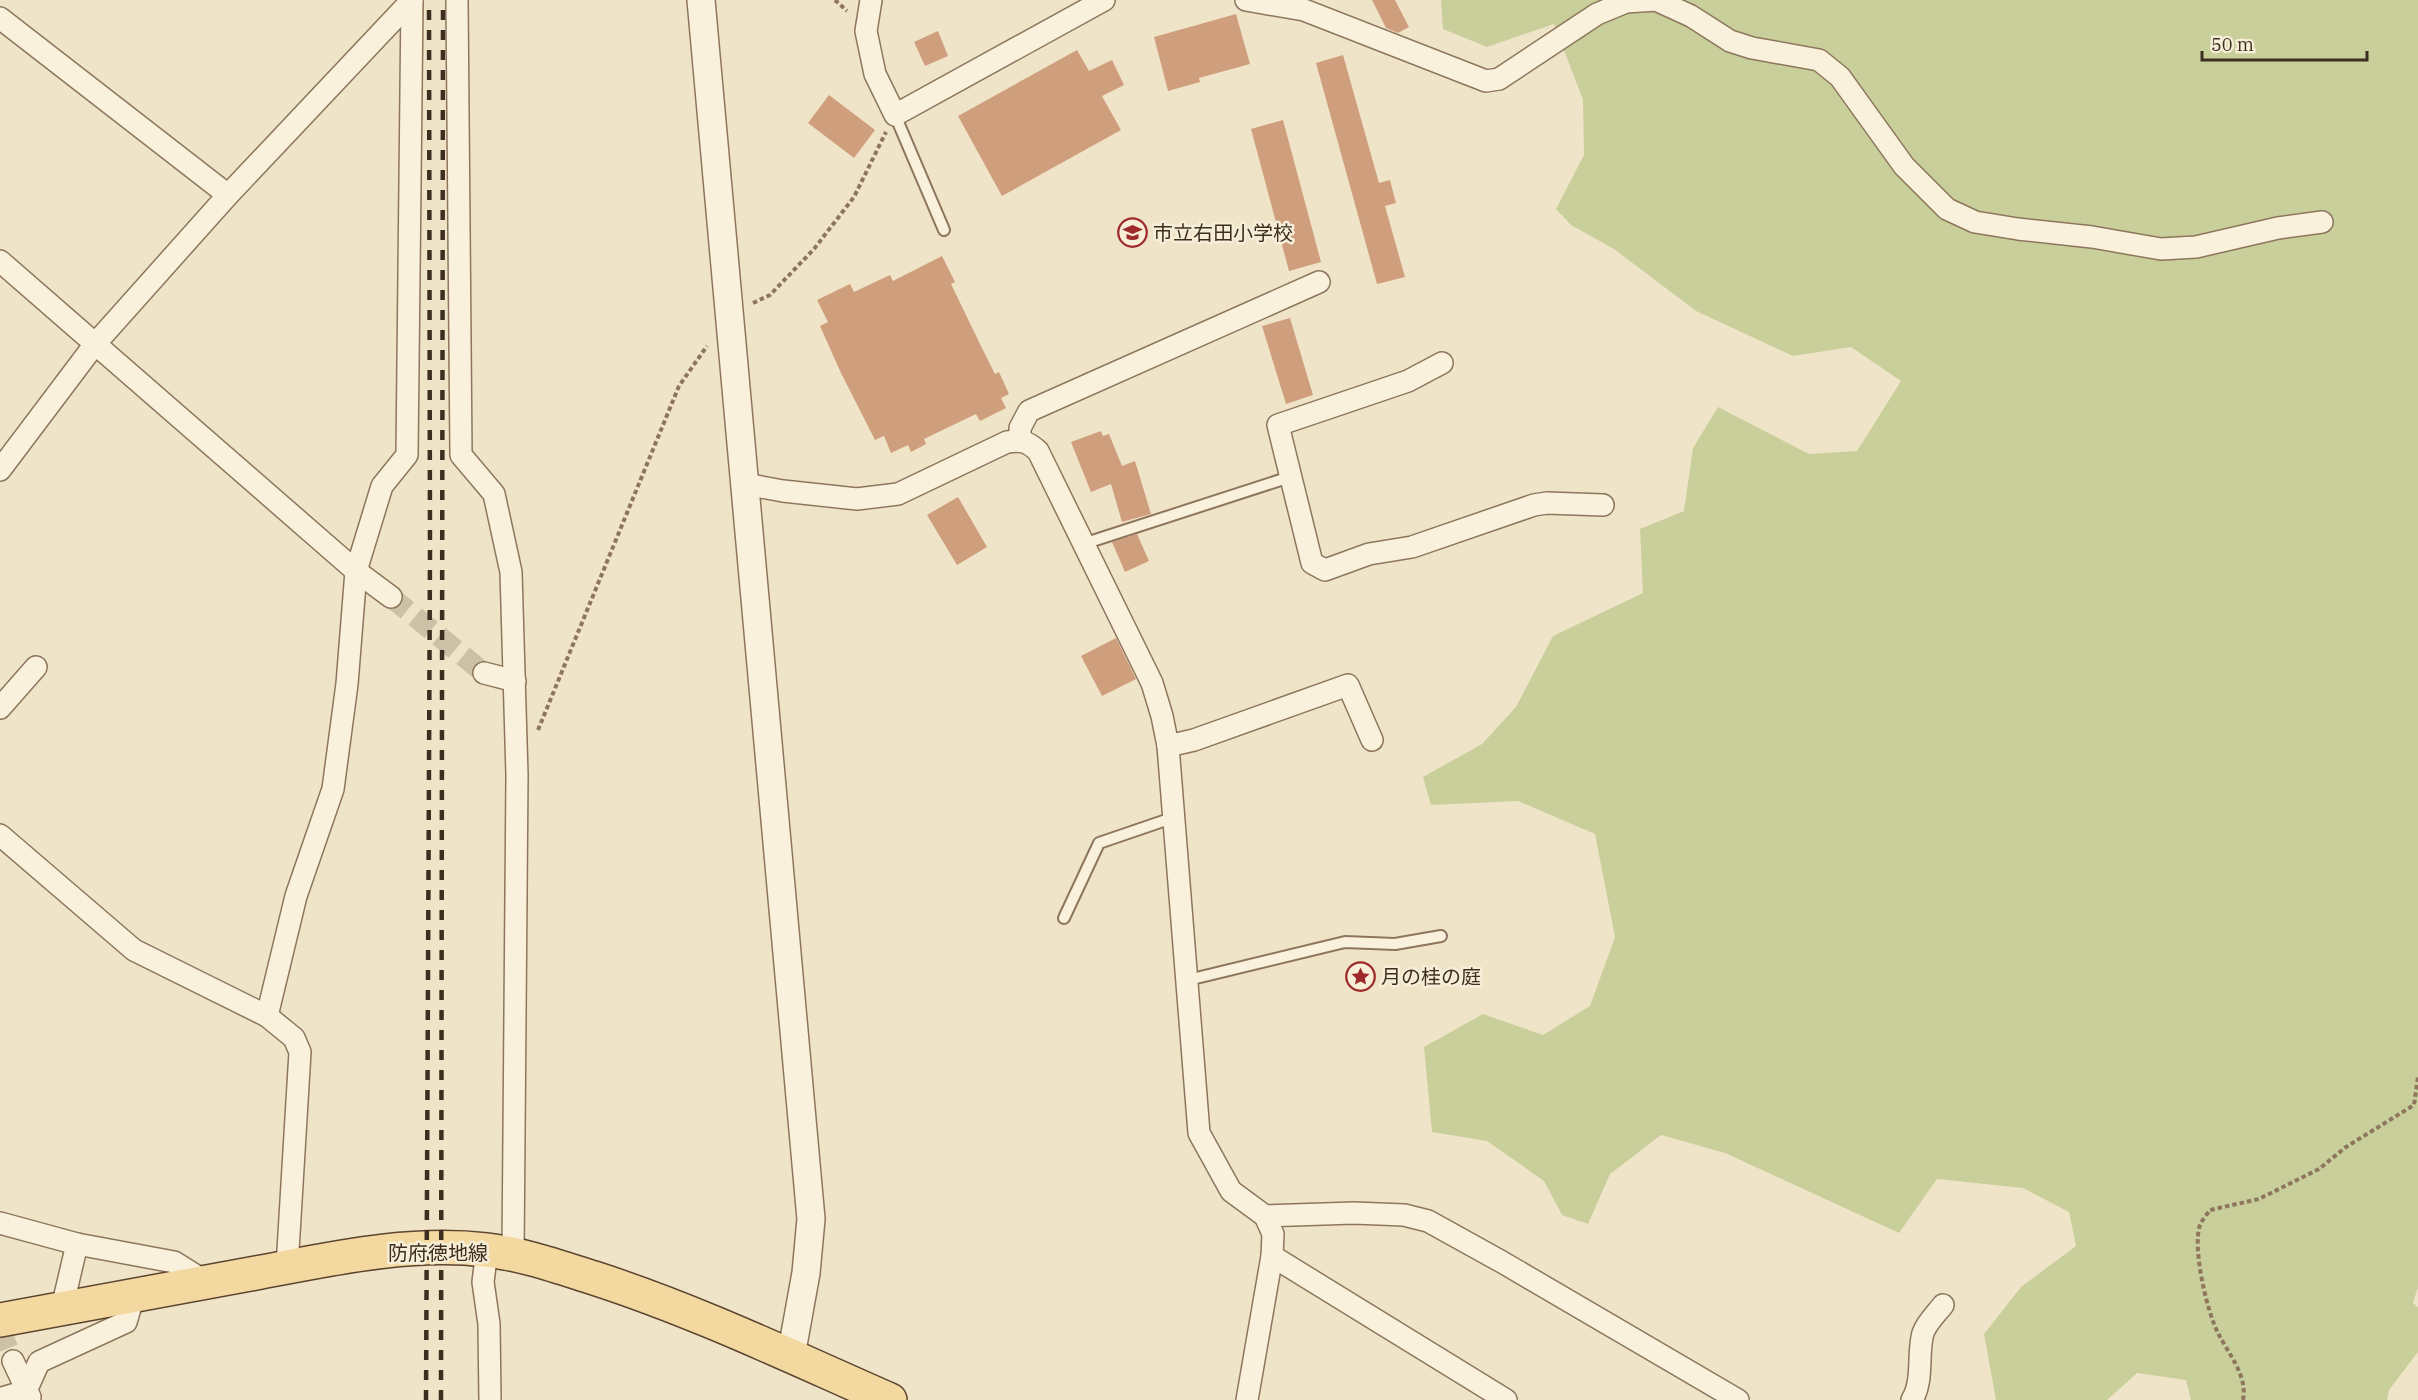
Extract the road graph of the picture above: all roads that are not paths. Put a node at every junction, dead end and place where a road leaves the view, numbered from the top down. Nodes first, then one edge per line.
1 (412, 0) edge
2 (457, 0) edge
3 (701, 0) edge
4 (871, 0) edge
5 (1104, 0) edge
6 (1246, 0) edge
7 (1656, 0) edge
8 (0, 18) edge
9 (895, 116) junction
10 (228, 195) junction
11 (2322, 222) dead end
12 (944, 230) dead end
13 (0, 261) edge
14 (1319, 282) dead end
15 (95, 344) junction
16 (1442, 363) dead end
17 (1020, 440) junction
18 (0, 470) edge
19 (1290, 477) junction
20 (745, 484) junction
21 (1603, 505) dead end
22 (1083, 544) junction
23 (356, 571) junction
24 (391, 597) tunnel mouth
25 (36, 668) dead end
26 (484, 674) tunnel mouth
27 (515, 681) junction
28 (0, 708) edge
29 (1372, 740) dead end
30 (1168, 746) junction
31 (1174, 817) junction
32 (0, 835) edge
33 (1064, 918) dead end
34 (1441, 936) dead end
35 (1188, 980) junction
36 (267, 1016) junction
37 (1265, 1216) junction
38 (0, 1223) edge
39 (77, 1244) junction
40 (500, 1252) junction
41 (1272, 1256) junction
42 (287, 1267) junction
43 (206, 1282) junction
44 (134, 1295) junction
45 (1943, 1305) dead end
46 (62, 1308) junction
47 (0, 1320) edge
48 (790, 1356) junction
49 (14, 1361) tunnel mouth
50 (29, 1396) edge
51 (2, 1398) dead end
52 (490, 1400) edge
53 (890, 1400) edge
54 (1247, 1400) edge
55 (1506, 1400) edge
56 (1738, 1400) edge
57 (1912, 1400) edge

1 - 10 street
1 - 23 street
2 - 27 street
3 - 20 street
4 - 9 street
5 - 9 street
6 - 7 street
7 - 11 street
8 - 10 street
9 - 12 lane
10 - 15 street
13 - 15 street
14 - 17 street
15 - 18 street
15 - 23 street
16 - 19 street
17 - 20 street
17 - 22 street
19 - 21 street
19 - 22 lane
20 - 48 street
22 - 30 street
23 - 24 street
23 - 36 street
25 - 28 street
26 - 27 street
27 - 40 street
29 - 30 street
30 - 31 street
31 - 33 lane
31 - 35 street
32 - 36 street
34 - 35 lane
35 - 37 street
36 - 42 street
37 - 41 street
37 - 56 street
38 - 39 street
39 - 43 street
39 - 46 street
40 - 42 main road, 防府徳地線
40 - 48 main road, 防府徳地線
40 - 52 street
41 - 54 street
41 - 55 street
42 - 43 main road, 防府徳地線
43 - 44 main road, 防府徳地線
44 - 46 main road, 防府徳地線
44 - 50 street
45 - 57 street
46 - 47 main road, 防府徳地線
48 - 53 main road, 防府徳地線
49 - 50 street
50 - 51 street

